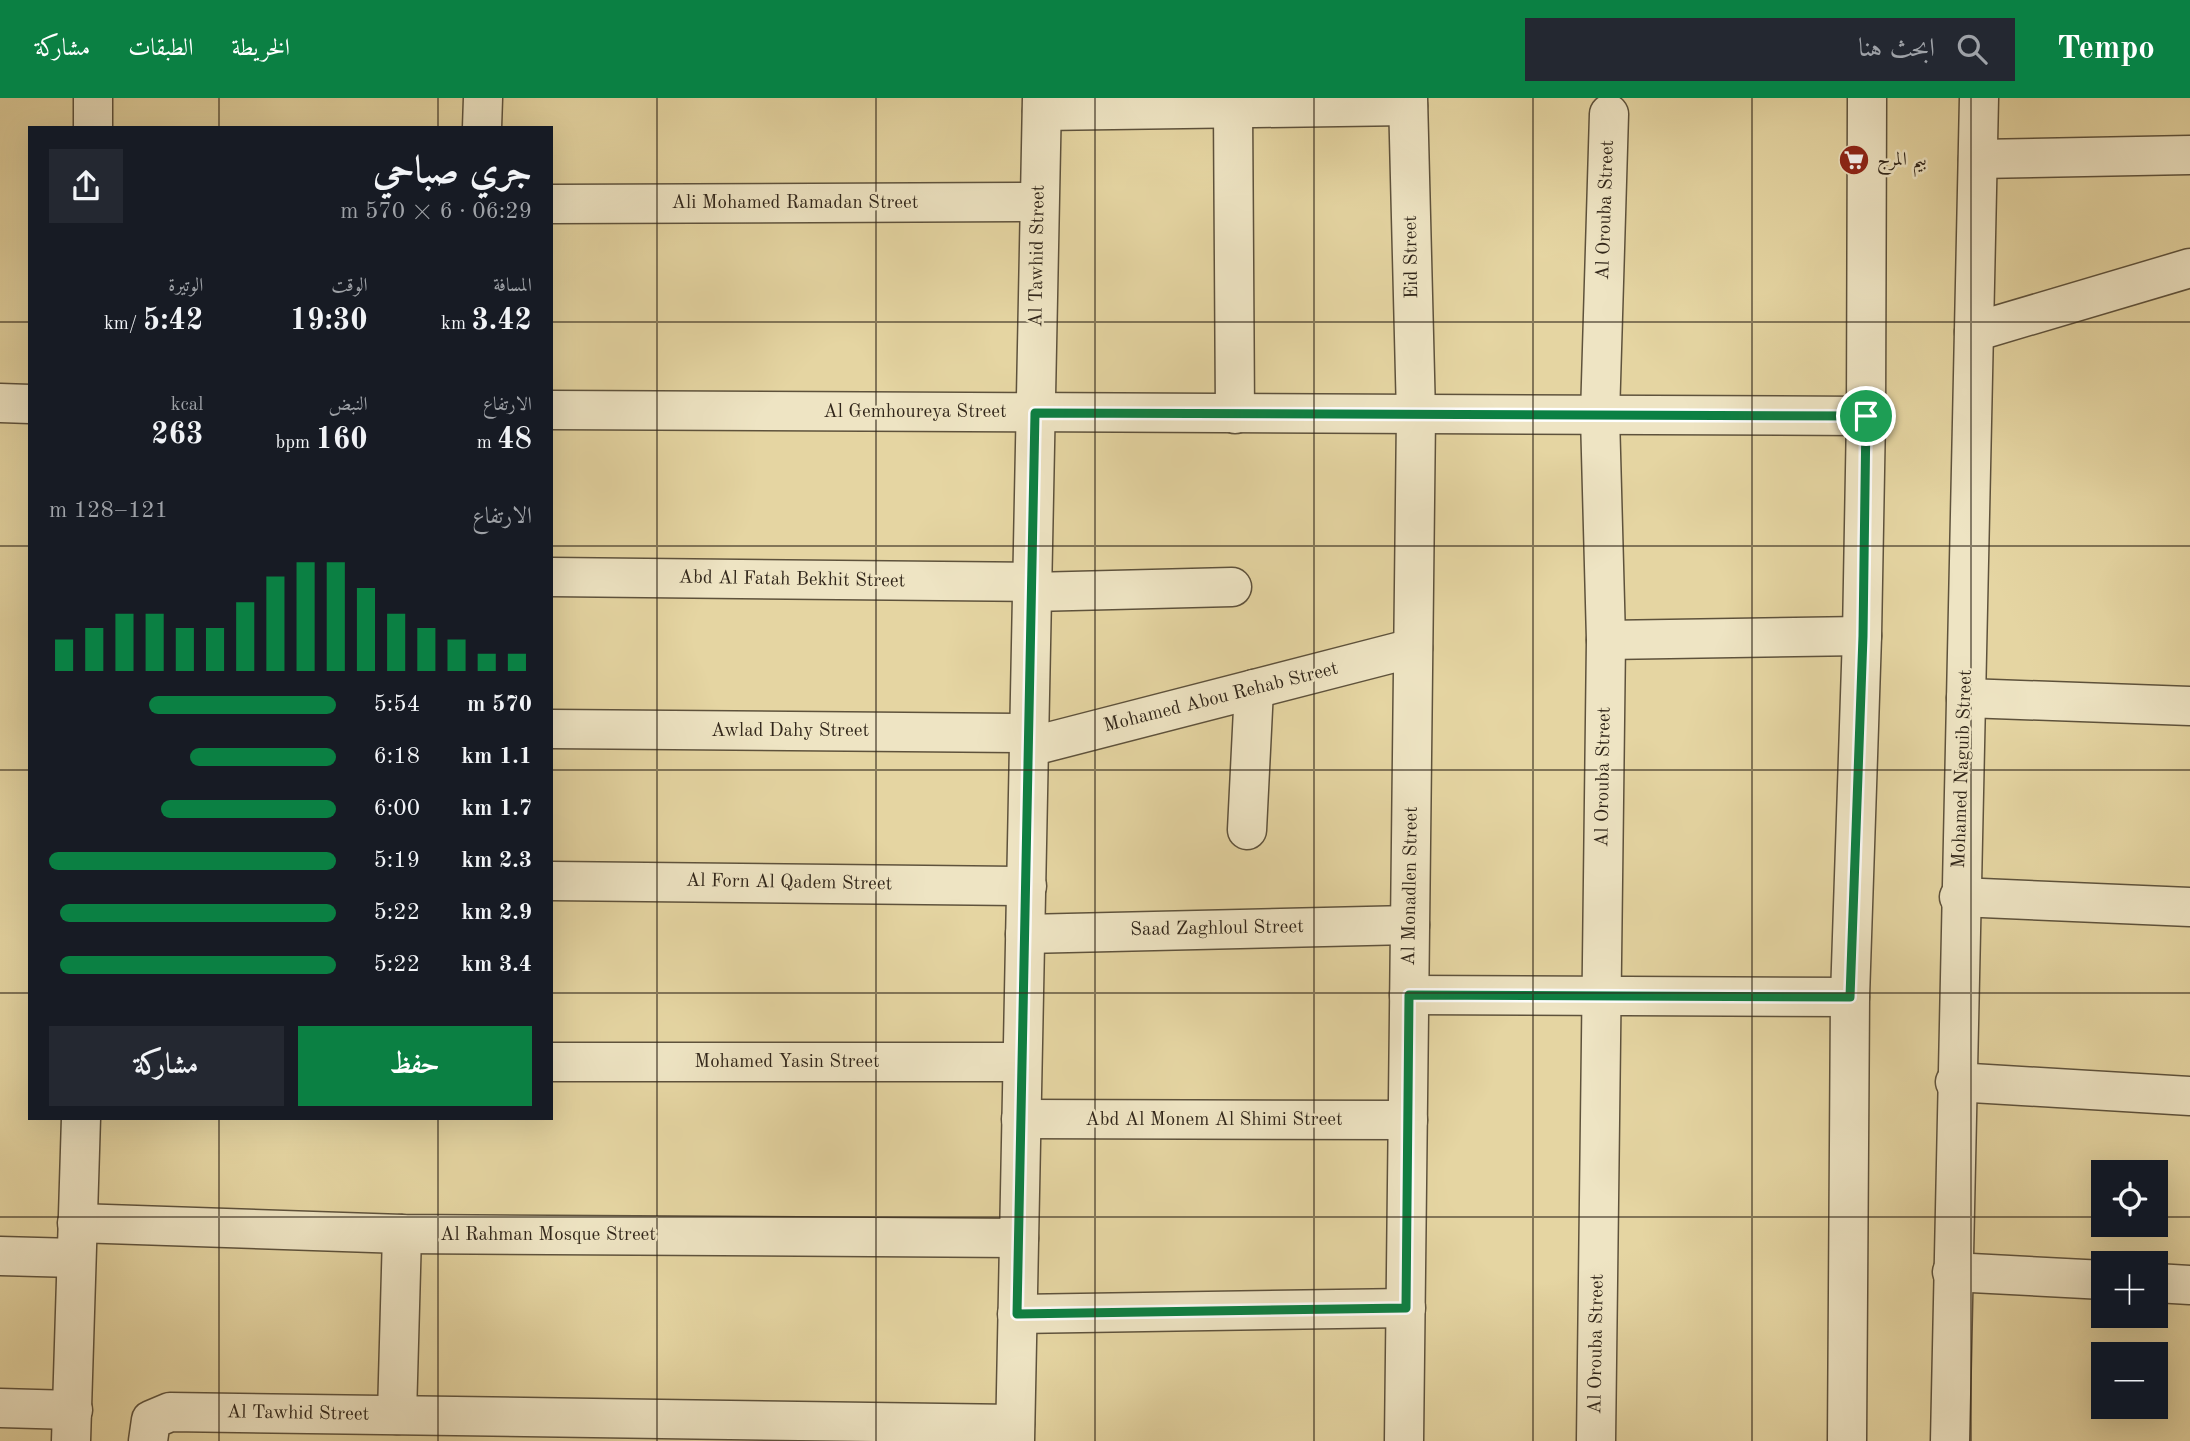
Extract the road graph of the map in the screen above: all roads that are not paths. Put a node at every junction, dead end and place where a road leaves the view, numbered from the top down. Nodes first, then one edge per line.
1 (93, 98) edge
2 (483, 98) edge
3 (1867, 98) edge
4 (1979, 98) edge
5 (1408, 102) edge
6 (1042, 105) edge
7 (1233, 108) junction
8 (1609, 114) dead end
9 (93, 126) edge
10 (482, 126) edge
11 (2190, 155) edge
12 (1978, 159) junction
13 (1040, 202) junction
14 (553, 204) edge
15 (2190, 268) edge
16 (1974, 332) junction
17 (0, 403) edge
18 (28, 404) edge
19 (553, 410) edge
20 (1035, 413) junction
21 (1235, 414) junction
22 (1416, 415) junction
23 (1600, 416) junction
24 (1866, 416) junction
25 (553, 577) edge
26 (1032, 587) junction
27 (1232, 587) dead end
28 (1863, 636) junction
29 (1606, 640) junction
30 (1413, 648) junction
31 (1254, 689) junction
32 (1966, 698) junction
33 (2190, 706) edge
34 (553, 729) edge
35 (1029, 740) junction
36 (1247, 830) dead end
37 (553, 881) edge
38 (1027, 886) junction
39 (1959, 897) junction
40 (2190, 907) edge
41 (1410, 925) junction
42 (1025, 934) junction
43 (1409, 995) junction
44 (1601, 995) junction
45 (1850, 997) junction
46 (553, 1062) edge
47 (1022, 1062) junction
48 (1955, 1082) junction
49 (2190, 1096) edge
50 (1021, 1119) junction
51 (80, 1120) edge
52 (1408, 1120) junction
53 (402, 1234) junction
54 (1018, 1238) junction
55 (76, 1241) junction
56 (0, 1256) edge
57 (1952, 1272) junction
58 (2091, 1279) edge
59 (2168, 1284) edge
60 (2190, 1285) edge
61 (1406, 1308) junction
62 (1017, 1314) junction
63 (0, 1408) edge
64 (397, 1415) junction
65 (72, 1426) edge
66 (579, 1429) edge
67 (762, 1431) edge
68 (1015, 1432) edge
69 (148, 1441) edge
70 (1404, 1441) edge
71 (1596, 1441) edge
72 (1847, 1441) edge
73 (1950, 1441) edge

1 - 9 street
2 - 10 street
3 - 24 street
4 - 12 street, Mohamed Naguib Street
5 - 7 street
5 - 22 street, Eid Street
6 - 7 street
6 - 13 street, Al Tawhid Street
7 - 21 street
8 - 23 street, Al Orouba Street
11 - 12 street
12 - 16 street, Mohamed Naguib Street
13 - 14 street, Ali Mohamed Ramadan Street
13 - 20 street, Al Tawhid Street
15 - 16 street
16 - 32 street, Mohamed Naguib Street
17 - 18 street
19 - 20 street, Al Gemhoureya Street
20 - 21 street, Al Gemhoureya Street
20 - 26 street, Al Tawhid Street
21 - 22 street, Al Gemhoureya Street
22 - 23 street, Al Gemhoureya Street
22 - 30 street, Al Monadlen Street
23 - 24 street, Al Gemhoureya Street
23 - 29 street, Al Orouba Street
24 - 28 street
25 - 26 street, Abd Al Fatah Bekhit Street
26 - 27 street, Abd Al Fatah Bekhit Street
26 - 35 street, Al Tawhid Street
28 - 29 street
28 - 45 street
29 - 44 street, Al Orouba Street
30 - 31 street, Mohamed Abou Rehab Street
30 - 41 street, Al Monadlen Street
31 - 35 street, Mohamed Abou Rehab Street
31 - 36 street
32 - 33 street
32 - 39 street, Mohamed Naguib Street
34 - 35 street, Awlad Dahy Street
35 - 38 street, Al Tawhid Street
37 - 38 street, Al Forn Al Qadem Street
38 - 42 street, Al Tawhid Street
39 - 40 street
39 - 48 street, Mohamed Naguib Street
41 - 42 street, Saad Zaghloul Street
41 - 43 street, Al Monadlen Street
42 - 47 street, Al Tawhid Street
43 - 44 street
43 - 52 street, Al Monadlen Street
44 - 45 street
44 - 71 street, Al Orouba Street
45 - 72 street
46 - 47 street, Mohamed Yasin Street
47 - 50 street, Al Tawhid Street
48 - 49 street
48 - 57 street, Mohamed Naguib Street
50 - 52 street, Abd Al Monem Al Shimi Street
50 - 54 street, Al Tawhid Street
51 - 55 street
52 - 61 street, Al Monadlen Street
53 - 54 street, Al Rahman Mosque Street
53 - 55 street, Al Rahman Mosque Street
53 - 64 street
54 - 62 street, Al Tawhid Street
55 - 56 street, Al Rahman Mosque Street
55 - 65 street
57 - 58 street
57 - 73 street, Mohamed Naguib Street
59 - 60 street
61 - 62 street
61 - 70 street, Al Monadlen Street
62 - 68 street, Al Tawhid Street
63 - 65 street
64 - 66 street, Al Tawhid Street
64 - 69 street, Al Tawhid Street
66 - 67 street, Al Tawhid Street
67 - 68 street, Al Tawhid Street

